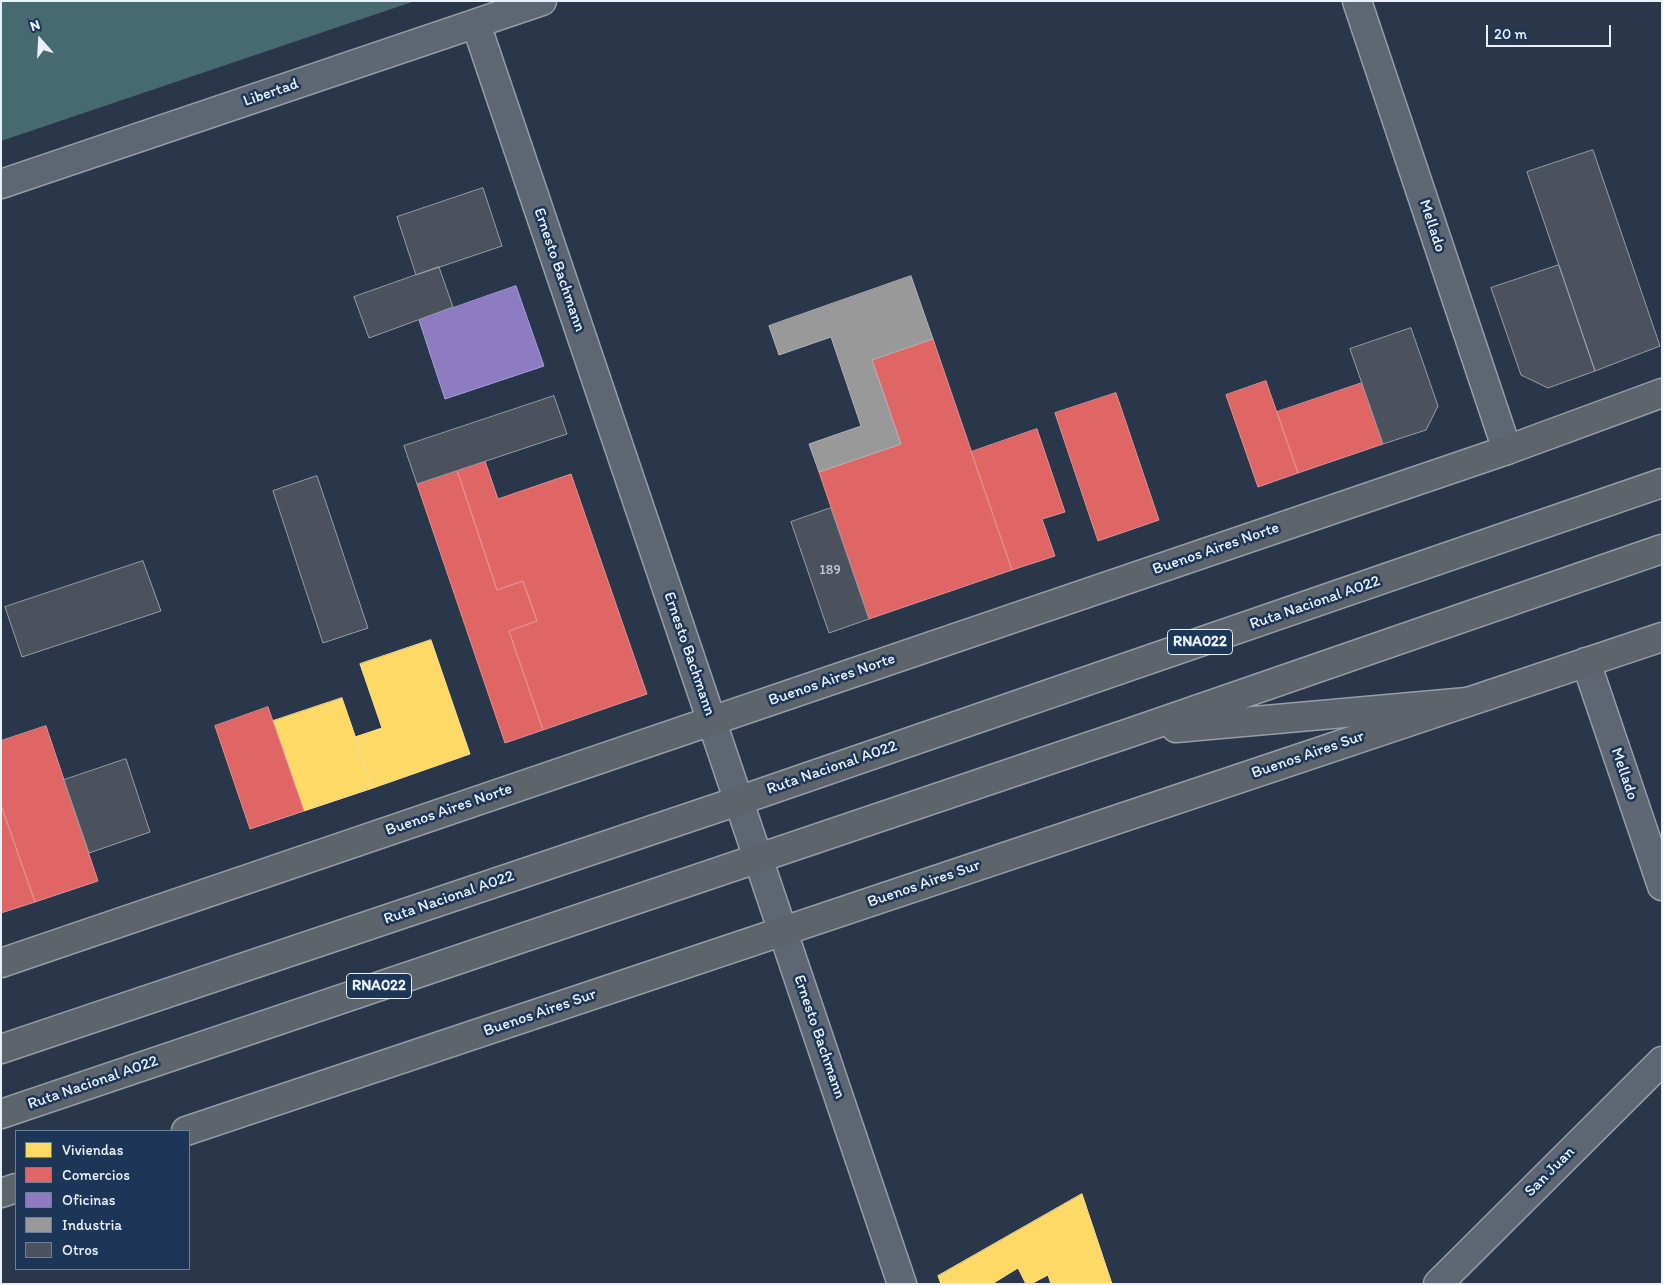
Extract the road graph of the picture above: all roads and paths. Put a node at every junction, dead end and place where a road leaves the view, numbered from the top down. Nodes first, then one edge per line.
1 (542, 1) edge
2 (1358, 1) edge
3 (476, 24) junction
4 (1, 184) edge
5 (1662, 393) edge
6 (1507, 450) junction
7 (1662, 483) edge
8 (1662, 549) edge
9 (1662, 637) edge
10 (1586, 662) junction
11 (1467, 702) junction
12 (712, 721) junction
13 (1132, 732) junction
14 (738, 801) junction
15 (757, 858) junction
16 (1662, 886) edge
17 (783, 931) junction
18 (1, 963) edge
19 (1, 1049) edge
20 (1662, 1061) edge
21 (1, 1114) edge
22 (189, 1130) edge
23 (15, 1188) edge
24 (1, 1193) edge
25 (902, 1284) edge
26 (1438, 1284) edge

1 - 3 street, Libertad
2 - 6 street, Mellado
3 - 4 street, Libertad
3 - 12 street, Ernesto Bachmann
5 - 6 main road, Buenos Aires Norte
6 - 12 main road, Buenos Aires Norte
7 - 14 main road, Ruta Nacional A022 / RNA022
8 - 13 main road, Ruta Nacional A022 / RNA022
9 - 10 main road, Buenos Aires Sur
10 - 11 main road, Buenos Aires Sur
10 - 16 street, Mellado
11 - 13 main road
11 - 17 main road, Buenos Aires Sur
12 - 14 street, Ernesto Bachmann
12 - 18 main road, Buenos Aires Norte
13 - 15 main road, Ruta Nacional A022 / RNA022
14 - 15 street, Ernesto Bachmann
14 - 19 main road, Ruta Nacional A022 / RNA022
15 - 17 street, Ernesto Bachmann
15 - 21 main road, Ruta Nacional A022 / RNA022
17 - 22 main road, Buenos Aires Sur
17 - 25 street, Ernesto Bachmann
20 - 26 street, San Juan
23 - 24 main road

